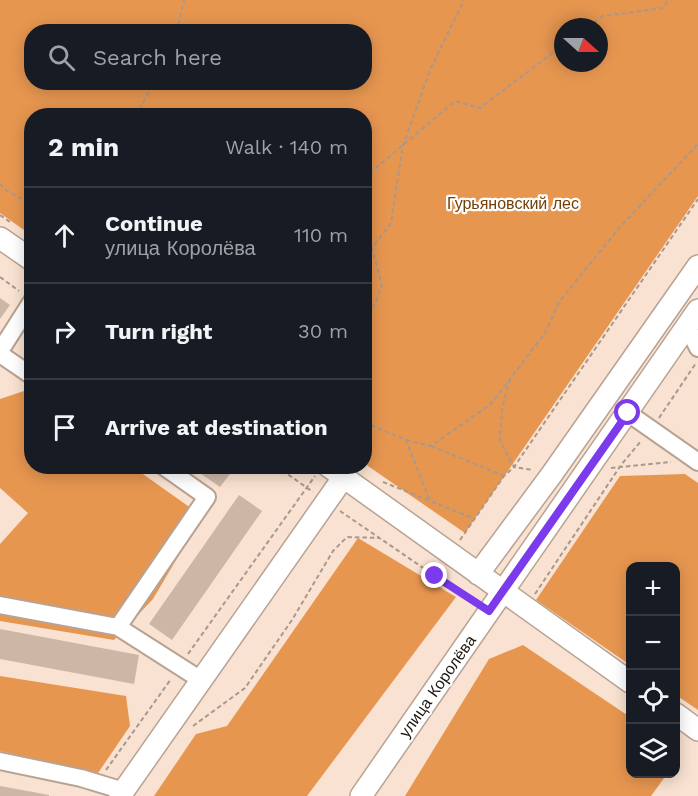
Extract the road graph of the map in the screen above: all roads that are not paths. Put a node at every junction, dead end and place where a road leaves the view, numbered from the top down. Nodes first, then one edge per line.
1 (0, 238) edge
2 (24, 254) edge
3 (698, 266) edge
4 (24, 305) edge
5 (692, 318) edge
6 (698, 348) edge
7 (0, 352) edge
8 (24, 370) edge
9 (607, 397) junction
10 (628, 413) junction
11 (698, 462) edge
12 (174, 474) edge
13 (334, 474) edge
14 (338, 474) edge
15 (478, 574) junction
16 (504, 591) junction
17 (0, 605) edge
18 (118, 627) junction
19 (626, 679) edge
20 (201, 680) junction
21 (680, 717) edge
22 (698, 730) edge
23 (0, 761) edge
24 (122, 794) edge
25 (361, 796) edge

1 - 2 main road
3 - 9 main road
4 - 7 street
5 - 6 street
5 - 10 main road, улица Королёва
7 - 8 street
9 - 10 main road
9 - 15 main road
10 - 11 street
10 - 16 main road, улица Королёва
12 - 18 street
13 - 20 main road
14 - 15 main road
15 - 16 main road
16 - 19 main road
16 - 25 main road, улица Королёва
17 - 18 street
18 - 20 street
20 - 24 main road
21 - 22 main road
23 - 24 street

